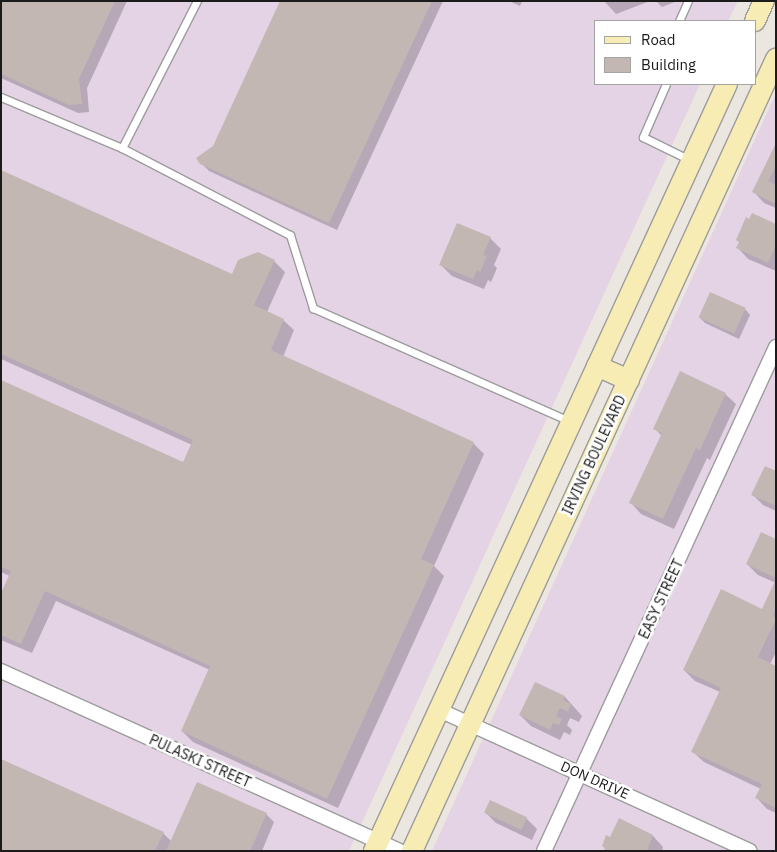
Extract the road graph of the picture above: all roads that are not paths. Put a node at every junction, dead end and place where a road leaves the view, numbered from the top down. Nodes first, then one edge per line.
1 (197, 1) edge
2 (688, 1) edge
3 (764, 1) edge
4 (679, 20) edge
5 (755, 20) edge
6 (776, 59) edge
7 (666, 85) edge
8 (727, 85) edge
9 (1, 97) edge
10 (122, 148) junction
11 (691, 161) junction
12 (776, 347) edge
13 (597, 366) junction
14 (629, 380) junction
15 (572, 422) junction
16 (1, 672) edge
17 (440, 710) junction
18 (470, 724) junction
19 (581, 774) junction
20 (376, 846) edge
21 (400, 851) edge
22 (412, 851) edge
23 (544, 851) edge
24 (750, 851) edge

1 - 10 lane
2 - 4 lane
3 - 5 main road
6 - 14 main road, IRVING BOULEVARD
7 - 11 lane
8 - 11 main road
9 - 10 lane
10 - 15 lane
11 - 13 main road
12 - 19 street, EASY STREET
13 - 14 main road
13 - 15 main road
14 - 18 main road, IRVING BOULEVARD
15 - 17 main road
16 - 20 street, PULASKI STREET
17 - 18 street, DON DRIVE
17 - 20 main road
18 - 19 street, DON DRIVE
18 - 22 main road, IRVING BOULEVARD
19 - 23 street, EASY STREET
19 - 24 street, DON DRIVE
20 - 21 street, PULASKI STREET

